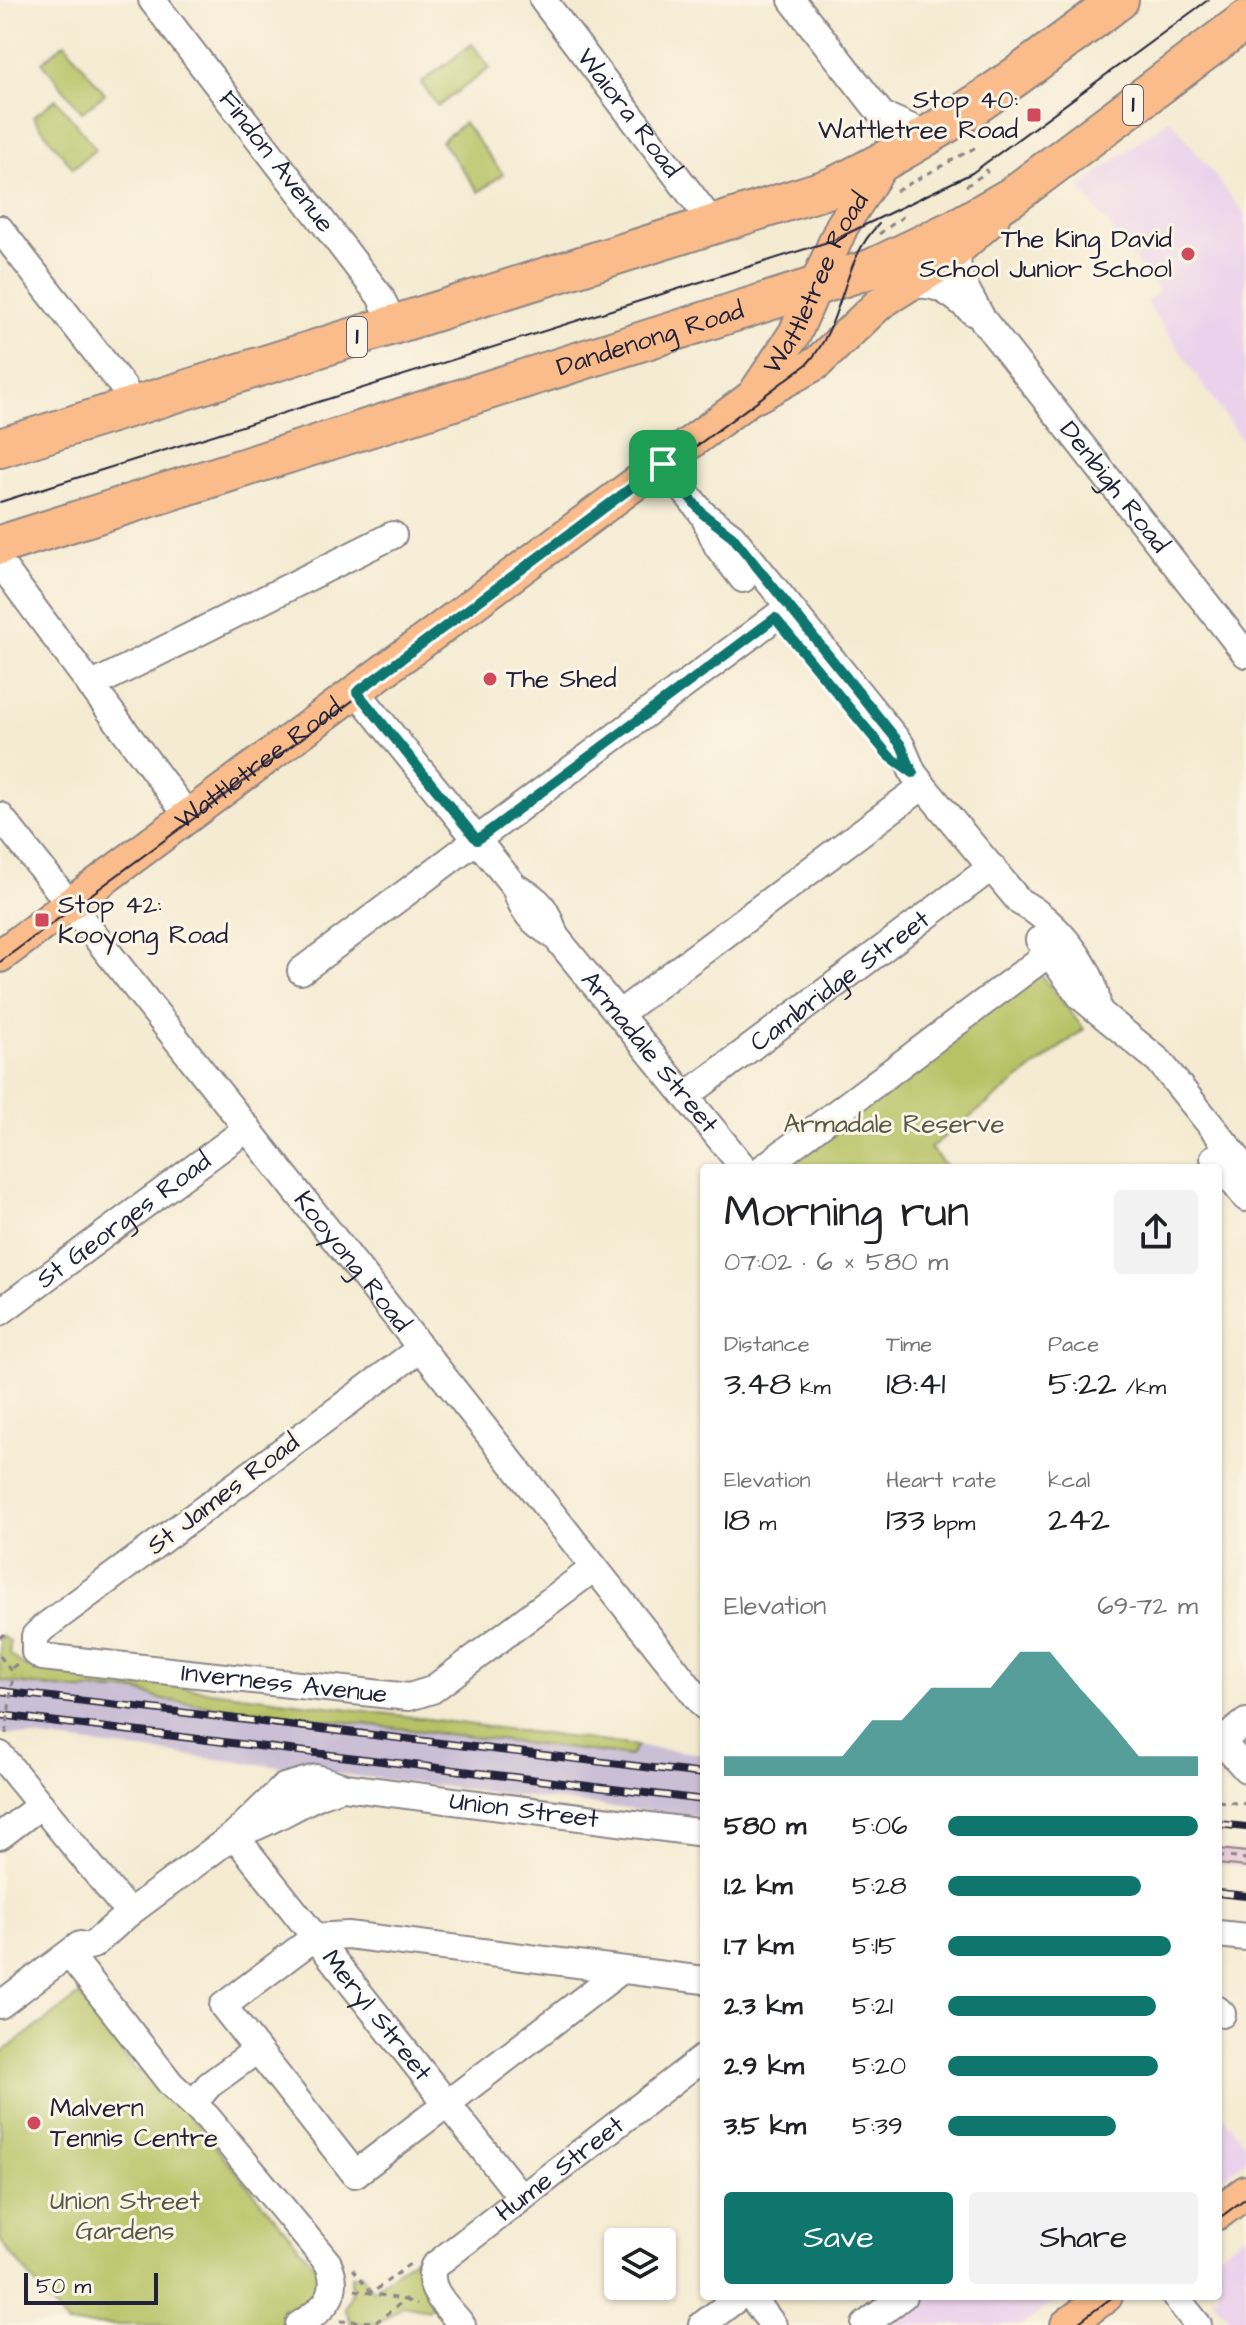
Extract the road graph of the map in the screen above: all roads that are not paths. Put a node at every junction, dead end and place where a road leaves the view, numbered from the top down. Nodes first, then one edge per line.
1 (152, 0) edge
2 (543, 0) edge
3 (792, 0) edge
4 (1119, 0) edge
5 (1242, 32) edge
6 (882, 115) junction
7 (932, 137) junction
8 (887, 172) junction
9 (1032, 181) junction
10 (714, 225) junction
11 (0, 229) edge
12 (957, 251) junction
13 (813, 289) junction
14 (899, 291) junction
15 (983, 320) junction
16 (394, 325) junction
17 (747, 401) junction
18 (130, 407) junction
19 (0, 448) edge
20 (663, 464) junction
21 (393, 535) dead end
22 (0, 545) edge
23 (0, 563) edge
24 (782, 612) junction
25 (1246, 654) edge
26 (91, 686) junction
27 (357, 692) junction
28 (918, 780) junction
29 (0, 816) edge
30 (188, 816) junction
31 (477, 840) junction
32 (992, 867) junction
33 (71, 904) junction
34 (1055, 948) junction
35 (0, 956) edge
36 (301, 971) dead end
37 (619, 1014) junction
38 (1131, 1041) junction
39 (686, 1096) junction
40 (248, 1128) junction
41 (741, 1164) edge
42 (768, 1164) edge
43 (1219, 1164) edge
44 (1222, 1168) edge
45 (1246, 1169) edge
46 (1246, 1198) edge
47 (0, 1312) edge
48 (421, 1348) junction
49 (594, 1568) junction
50 (25, 1655) joint
51 (700, 1701) edge
52 (1246, 1722) edge
53 (1222, 1739) edge
54 (3, 1744) edge
55 (1222, 1744) edge
56 (1246, 1769) edge
57 (41, 1805) junction
58 (700, 1832) edge
59 (234, 1835) junction
60 (0, 1836) edge
61 (124, 1916) junction
62 (1222, 1934) edge
63 (315, 1937) junction
64 (1246, 1937) edge
65 (72, 1952) junction
66 (619, 1972) junction
67 (700, 1980) edge
68 (0, 2005) edge
69 (257, 2050) junction
70 (700, 2060) edge
71 (193, 2104) junction
72 (448, 2104) junction
73 (1246, 2192) edge
74 (521, 2197) junction
75 (1222, 2210) edge
76 (735, 2300) edge
77 (754, 2300) edge
78 (898, 2300) edge
79 (1101, 2300) edge
80 (1178, 2300) edge
81 (299, 2325) edge
82 (462, 2325) edge
83 (702, 2325) edge
84 (773, 2325) edge
85 (865, 2325) edge
86 (1067, 2325) edge
87 (1198, 2325) edge

1 - 16 street, Findon Avenue
2 - 10 street, Waiora Road
3 - 6 street
4 - 7 highway, 1
5 - 9 highway, Dandenong Road / 1
6 - 7 street
6 - 8 street
7 - 8 highway, 1
8 - 10 highway, 1
8 - 13 main road, Wattletree Road
9 - 12 main road, Wattletree Road
9 - 13 highway, Dandenong Road / 1
10 - 16 highway, 1
11 - 18 street
12 - 14 main road, Wattletree Road
12 - 15 street, Denbigh Road
13 - 17 main road, Wattletree Road
13 - 22 highway, Dandenong Road / 1
14 - 15 street, Denbigh Road
14 - 17 main road, Wattletree Road
15 - 25 street, Denbigh Road
16 - 18 highway, 1
17 - 20 main road, Wattletree Road
18 - 19 highway, 1
20 - 24 street
20 - 27 main road, Wattletree Road
21 - 26 street
23 - 26 street
24 - 28 street
24 - 31 street
26 - 30 street
27 - 30 main road, Wattletree Road
27 - 31 street, Armadale Street
28 - 32 street
28 - 37 street
29 - 33 street, Kooyong Road
30 - 33 main road, Wattletree Road
31 - 36 street
31 - 37 street, Armadale Street
32 - 34 street
32 - 39 street, Cambridge Street
33 - 35 main road, Wattletree Road
33 - 40 street, Kooyong Road
34 - 38 street
34 - 42 street
37 - 39 street, Armadale Street
38 - 43 street
38 - 45 street
39 - 41 street, Armadale Street
40 - 47 street, St Georges Road
40 - 48 street, Kooyong Road
44 - 46 street
48 - 49 street, Kooyong Road
48 - 50 street, St James Road
49 - 50 street, Inverness Avenue
49 - 51 street, Kooyong Road
52 - 53 street
54 - 57 street
55 - 56 street
57 - 60 street
57 - 61 street
58 - 59 street, Union Street
59 - 61 street, Union Street
59 - 63 street, Meryl Street
61 - 65 street, Union Street
62 - 64 street
63 - 66 street
63 - 69 street
63 - 72 street, Meryl Street
65 - 68 street, Union Street
65 - 71 street
66 - 67 street
66 - 72 street
69 - 71 street
69 - 72 street
70 - 74 street, Hume Street
71 - 81 street
72 - 74 street, Meryl Street
73 - 75 main road
74 - 82 street, Hume Street
76 - 83 street
77 - 84 street
78 - 85 street
79 - 86 main road
80 - 87 street

